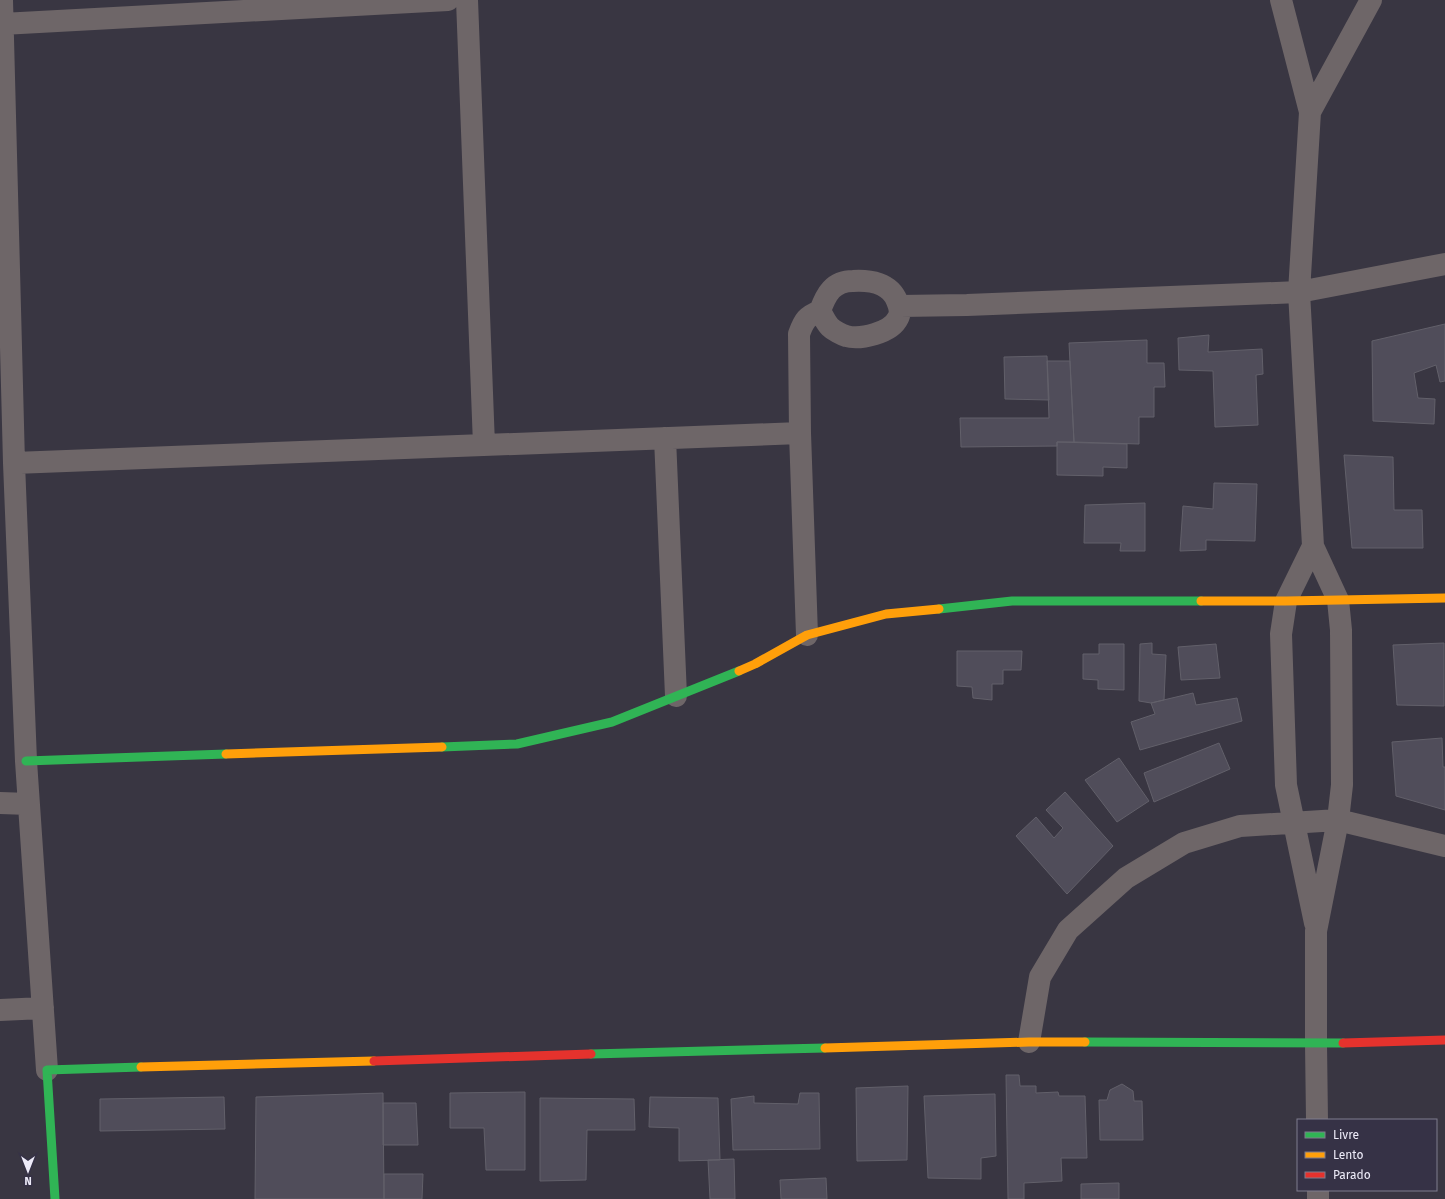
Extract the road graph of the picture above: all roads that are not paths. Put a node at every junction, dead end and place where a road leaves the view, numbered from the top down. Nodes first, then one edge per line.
1 (2, 0) edge
2 (448, 0) edge
3 (467, 0) edge
4 (1281, 0) edge
5 (1371, 0) edge
6 (2, 24) junction
7 (1310, 112) junction
8 (4, 207) edge
9 (1445, 264) edge
10 (1299, 292) junction
11 (900, 306) junction
12 (820, 311) junction
13 (800, 433) junction
14 (665, 438) junction
15 (484, 445) junction
16 (14, 463) junction
17 (1313, 546) junction
18 (1445, 598) edge
19 (1338, 600) junction
20 (1286, 601) junction
21 (807, 635) junction
22 (676, 696) junction
23 (26, 761) junction
24 (0, 803) edge
25 (29, 804) junction
26 (1338, 820) junction
27 (1293, 822) junction
28 (1445, 846) edge
29 (1316, 931) junction
30 (43, 1008) junction
31 (0, 1010) edge
32 (1445, 1040) edge
33 (1029, 1042) junction
34 (1316, 1044) junction
35 (47, 1070) junction
36 (1317, 1119) edge
37 (55, 1199) edge

1 - 6 street
2 - 6 street
3 - 15 street
4 - 7 street
5 - 7 street
6 - 8 street
7 - 10 street
8 - 16 street
9 - 10 street
10 - 11 street
10 - 17 street
11 - 12 street
11 - 12 street
12 - 13 street
13 - 14 street
13 - 21 street
14 - 15 street
14 - 22 street
15 - 16 street
16 - 23 street
17 - 19 street
17 - 20 street
18 - 19 street
19 - 20 street
19 - 26 street
20 - 21 street
20 - 27 street
21 - 22 street
22 - 23 street
23 - 25 street
24 - 25 street
25 - 30 street
26 - 27 street
26 - 28 street
26 - 29 street
27 - 29 street
27 - 33 street
29 - 34 street
30 - 31 street
30 - 35 street
32 - 34 street
33 - 34 street
33 - 35 street
34 - 36 street
35 - 37 street

